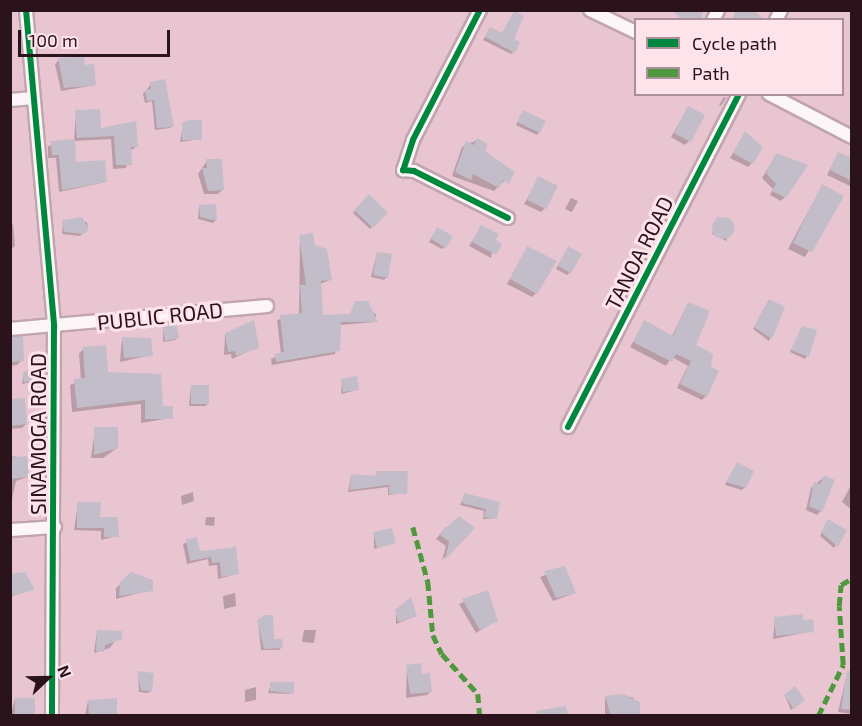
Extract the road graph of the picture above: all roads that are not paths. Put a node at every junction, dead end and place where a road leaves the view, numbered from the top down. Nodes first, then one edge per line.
1 (26, 10) edge
2 (480, 10) edge
3 (590, 10) edge
4 (634, 31) edge
5 (738, 96) edge
6 (773, 96) edge
7 (33, 98) junction
8 (10, 100) edge
9 (852, 137) edge
10 (508, 218) dead end
11 (267, 306) dead end
12 (54, 326) junction
13 (10, 329) edge
14 (567, 427) dead end
15 (55, 526) junction
16 (10, 530) edge
17 (52, 716) edge

1 - 7 street, SINAMOGA ROAD
2 - 10 street
3 - 4 street
5 - 14 street, TANOA ROAD
6 - 9 street
7 - 8 street
7 - 12 street, SINAMOGA ROAD
11 - 12 street, PUBLIC ROAD
12 - 13 street, PUBLIC ROAD
12 - 15 street, SINAMOGA ROAD
15 - 16 street
15 - 17 street, SINAMOGA ROAD

